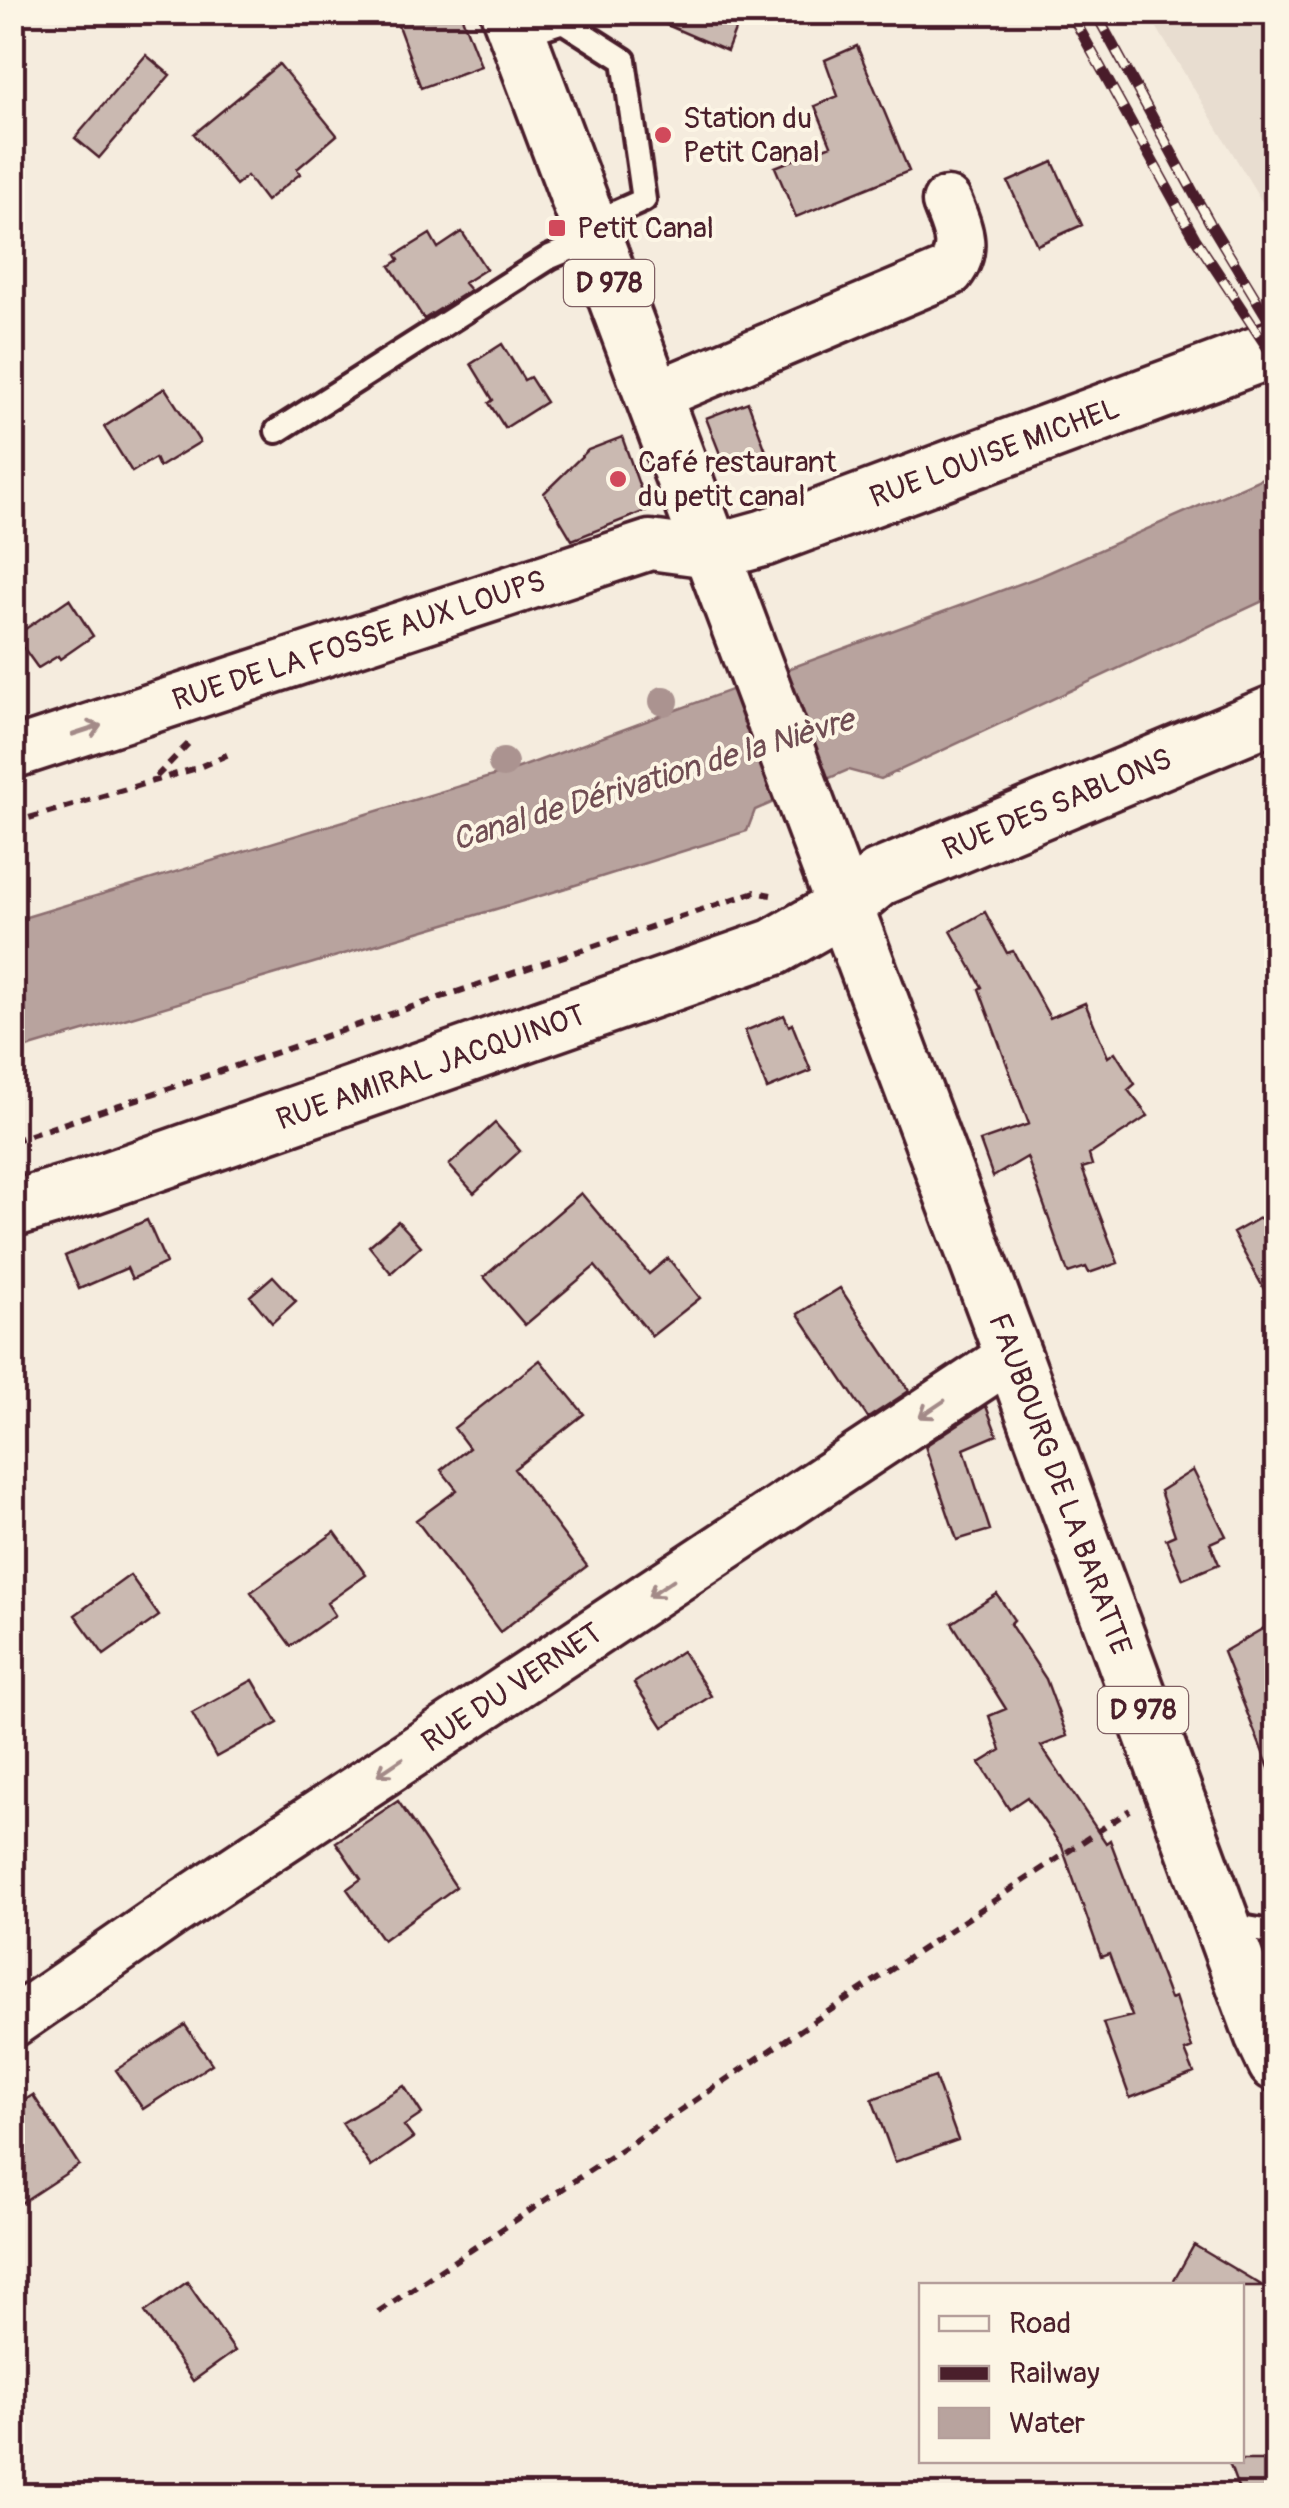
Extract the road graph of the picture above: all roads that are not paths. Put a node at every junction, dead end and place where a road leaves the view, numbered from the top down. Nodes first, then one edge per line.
1 (513, 24) edge
2 (947, 202) dead end
3 (590, 232) junction
4 (1276, 348) edge
5 (652, 397) junction
6 (277, 431) dead end
7 (710, 553) junction
8 (1276, 713) edge
9 (12, 754) edge
10 (844, 907) junction
11 (12, 1209) edge
12 (1013, 1355) junction
13 (1222, 1924) junction
14 (1276, 1933) edge
15 (12, 2023) edge
16 (1276, 2063) edge

1 - 3 main road, D 978
1 - 3 lane
2 - 5 street
3 - 5 main road, D 978
3 - 6 lane
4 - 7 main road, RUE LOUISE MICHEL
5 - 7 main road, D 978
9 -> 7 street, RUE DE LA FOSSE AUX LOUPS
7 - 10 main road, D 978
8 - 10 main road, RUE DES SABLONS
10 - 11 main road, RUE AMIRAL JACQUINOT
10 - 12 main road, FAUBOURG DE LA BARATTE / D 978
12 - 13 main road, FAUBOURG DE LA BARATTE / D 978
12 -> 15 street, RUE DU VERNET
13 - 14 lane
13 - 16 main road, FAUBOURG DE LA BARATTE / D 978

